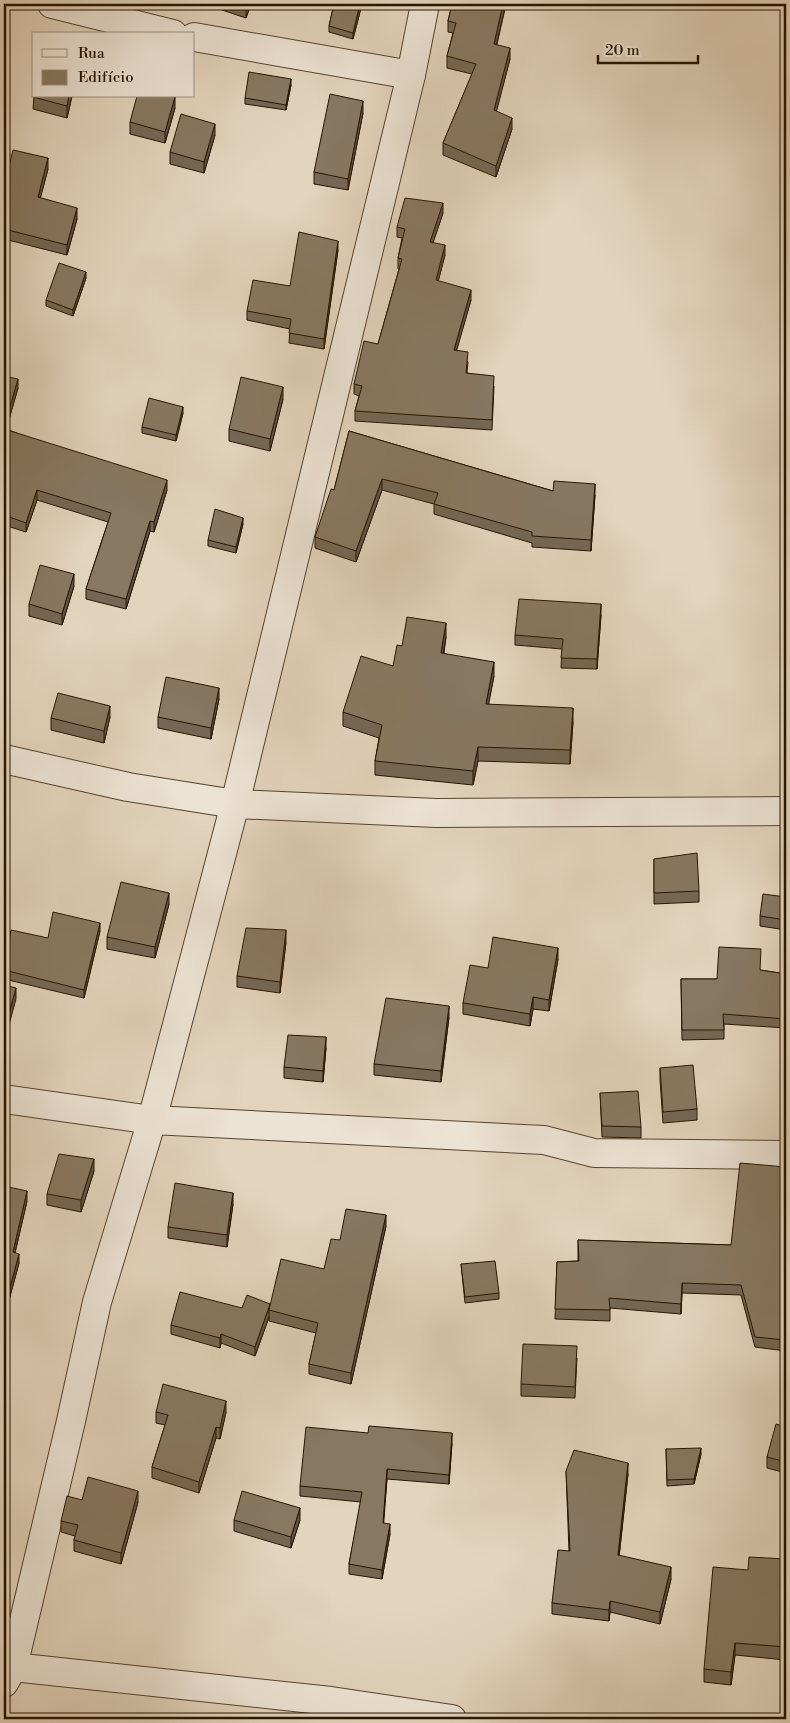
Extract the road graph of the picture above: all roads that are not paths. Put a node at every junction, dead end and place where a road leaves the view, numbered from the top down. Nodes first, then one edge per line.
1 (52, 4) edge
2 (424, 4) edge
3 (165, 32) edge
4 (195, 38) edge
5 (411, 75) junction
6 (4, 759) edge
7 (235, 804) junction
8 (786, 811) edge
9 (4, 1099) edge
10 (152, 1120) junction
11 (783, 1155) dead end
12 (8, 1675) edge
13 (452, 1719) edge

1 - 3 street
2 - 5 street
4 - 5 street
5 - 7 street
6 - 7 street
7 - 8 street
7 - 10 street
9 - 10 street
10 - 11 street
10 - 12 street
12 - 13 street

